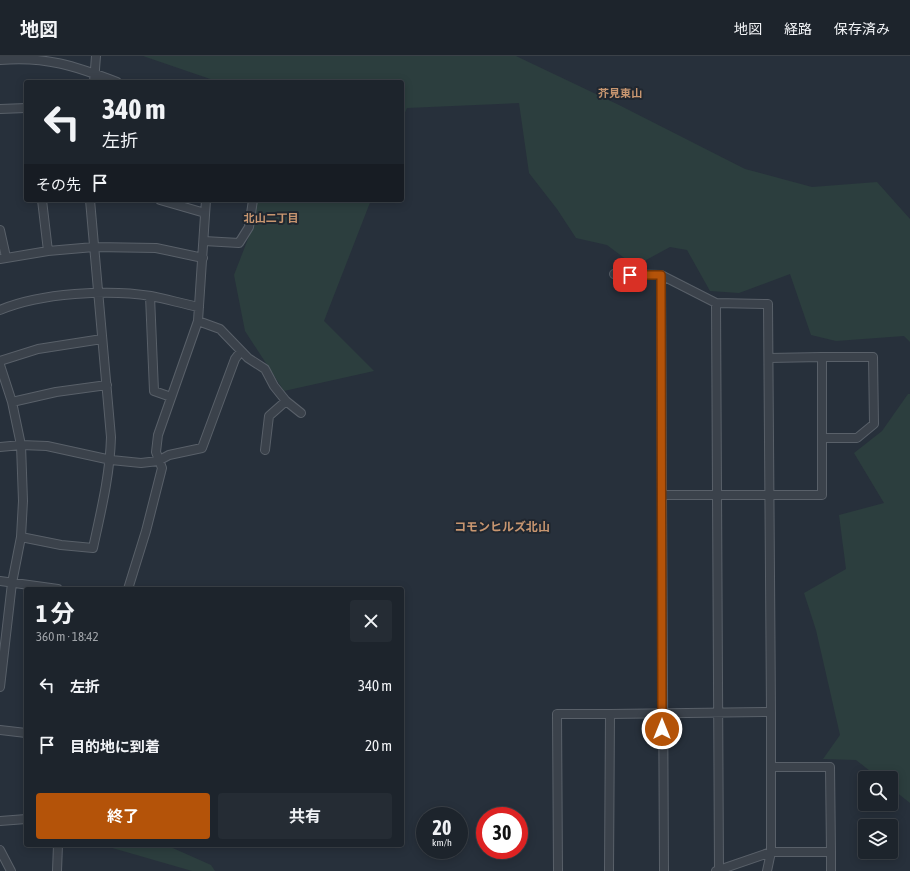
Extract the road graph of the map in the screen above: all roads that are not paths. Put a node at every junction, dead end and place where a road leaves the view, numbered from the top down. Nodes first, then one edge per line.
1 (96, 56) edge
2 (0, 60) edge
3 (94, 78) edge
4 (106, 80) edge
5 (24, 108) edge
6 (0, 109) edge
7 (42, 202) edge
8 (90, 202) edge
9 (167, 202) edge
10 (206, 202) edge
11 (253, 202) edge
12 (205, 213) junction
13 (0, 230) edge
14 (204, 241) junction
15 (94, 247) junction
16 (48, 251) junction
17 (3, 258) edge
18 (203, 258) junction
19 (614, 274) dead end
20 (661, 275) junction
21 (98, 293) junction
22 (150, 296) junction
23 (716, 303) junction
24 (199, 307) junction
25 (0, 310) edge
26 (198, 321) junction
27 (102, 339) junction
28 (241, 351) junction
29 (822, 357) junction
30 (769, 358) junction
31 (0, 361) edge
32 (0, 365) edge
33 (107, 385) junction
34 (171, 397) junction
35 (286, 401) junction
36 (12, 402) junction
37 (301, 413) dead end
38 (822, 438) junction
39 (21, 445) junction
40 (0, 447) edge
41 (265, 450) dead end
42 (111, 460) junction
43 (158, 461) junction
44 (662, 495) junction
45 (717, 495) junction
46 (770, 496) junction
47 (22, 537) junction
48 (0, 581) edge
49 (12, 583) junction
50 (43, 587) edge
51 (129, 587) edge
52 (0, 687) edge
53 (771, 712) junction
54 (662, 713) junction
55 (718, 713) junction
56 (610, 714) junction
57 (0, 730) edge
58 (24, 733) edge
59 (772, 767) junction
60 (24, 819) edge
61 (0, 821) edge
62 (58, 847) edge
63 (0, 850) edge
64 (771, 852) junction
65 (831, 852) junction
66 (768, 867) edge
67 (11, 871) edge
68 (57, 871) edge
69 (558, 871) edge
70 (609, 871) edge
71 (664, 871) edge
72 (717, 871) edge
73 (772, 871) edge
74 (830, 871) edge

1 - 3 street
2 - 3 street
3 - 4 street
5 - 6 street
7 - 16 street
8 - 15 street
9 - 12 street
10 - 12 street
11 - 14 street
12 - 14 street
13 - 17 street
14 - 18 street
15 - 16 street
15 - 18 street
15 - 21 street
16 - 17 street
18 - 24 street
19 - 20 street
20 - 23 street
20 - 44 street
21 - 22 street
21 - 25 street
21 - 27 street
22 - 24 street
22 - 34 street
23 - 30 street
23 - 45 street
24 - 26 street
26 - 28 street
26 - 34 street
27 - 31 street
27 - 33 street
28 - 35 street
28 - 43 street
29 - 30 street
29 - 38 street
29 - 38 street
30 - 46 street
32 - 36 street
33 - 36 street
33 - 42 street
34 - 43 street
35 - 37 street
35 - 41 street
36 - 39 street
38 - 46 street
39 - 40 street
39 - 42 street
39 - 47 street
42 - 43 street
42 - 47 street
43 - 51 street
44 - 45 street
44 - 54 street
45 - 46 street
45 - 55 street
46 - 53 street
47 - 49 street
48 - 49 street
49 - 50 street
49 - 52 street
53 - 55 street
53 - 59 street
54 - 55 street
54 - 56 street
54 - 71 street
55 - 72 street
56 - 69 street
56 - 70 street
57 - 58 street
59 - 64 street
59 - 65 street
60 - 61 street
62 - 68 street
63 - 67 street
64 - 65 street
64 - 66 street
64 - 72 street
65 - 74 street
66 - 73 street

